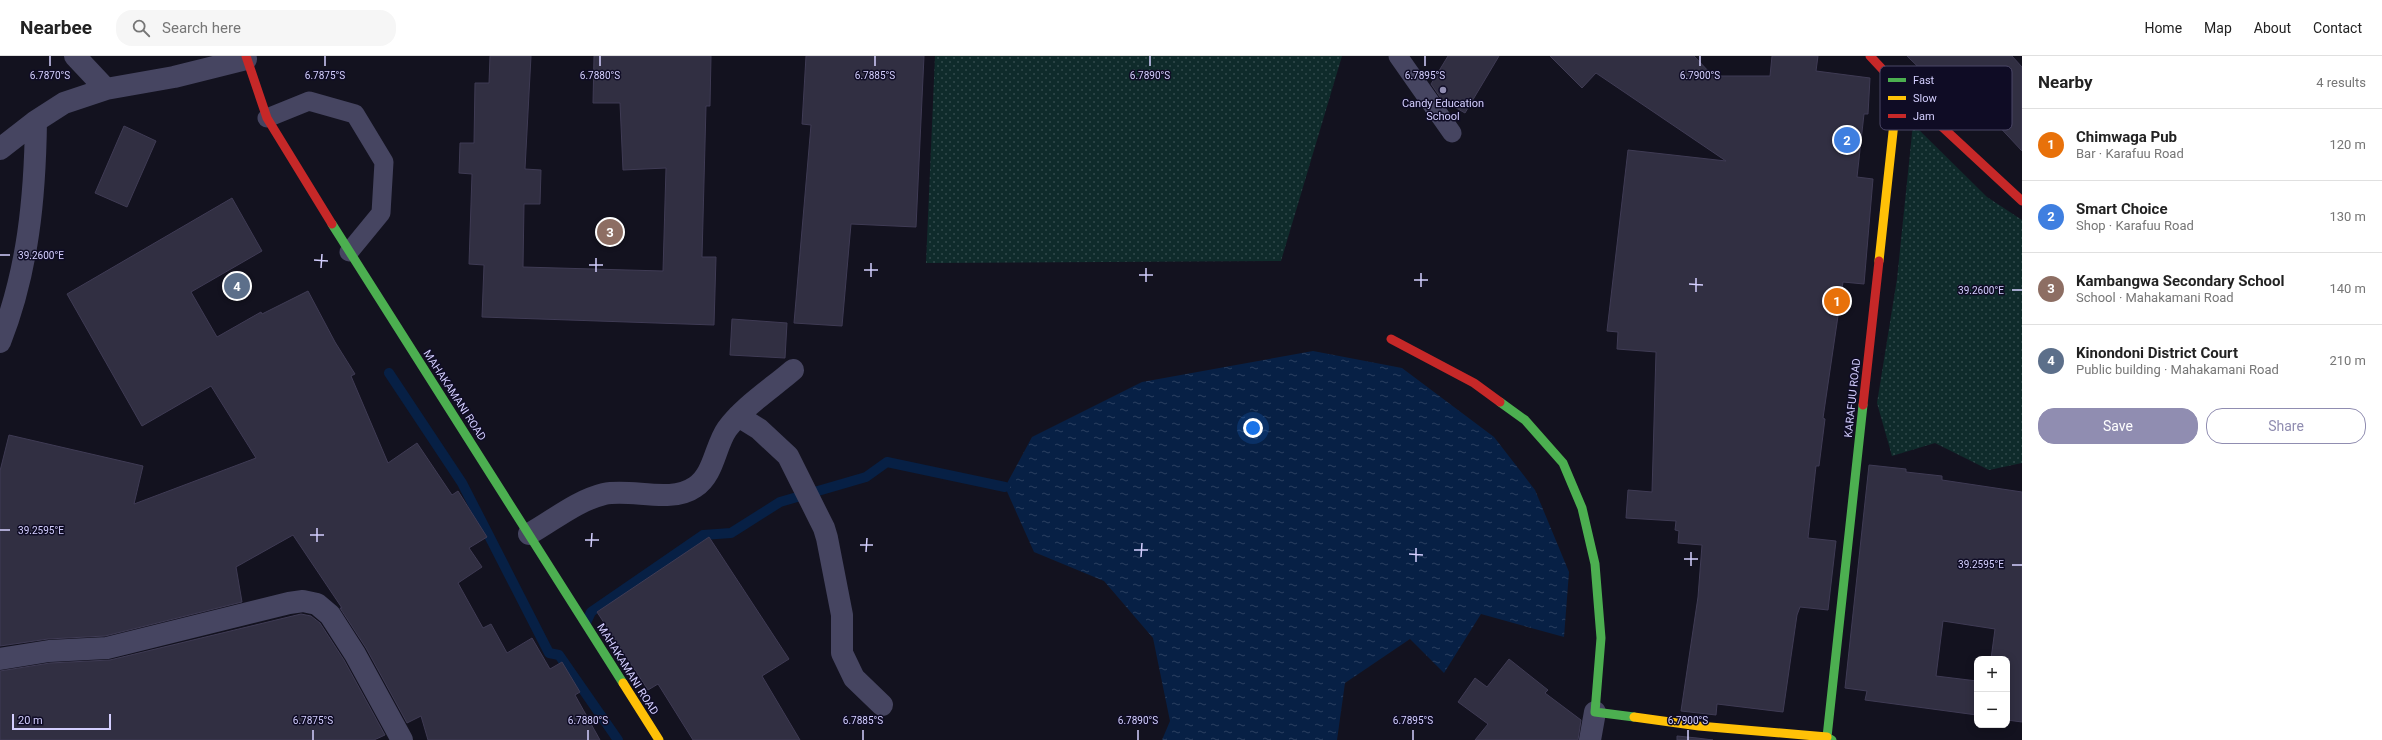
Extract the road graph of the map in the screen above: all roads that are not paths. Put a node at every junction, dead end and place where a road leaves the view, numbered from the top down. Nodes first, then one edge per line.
1 (75, 56) edge
2 (1398, 56) edge
3 (1870, 56) edge
4 (246, 58) edge
5 (1880, 67) edge
6 (106, 89) junction
7 (267, 118) junction
8 (36, 121) junction
9 (1893, 130) edge
10 (1945, 130) edge
11 (1452, 133) dead end
12 (0, 149) edge
13 (2022, 201) edge
14 (349, 252) junction
15 (1391, 339) dead end
16 (0, 342) edge
17 (793, 370) dead end
18 (738, 416) junction
19 (529, 534) junction
20 (0, 659) edge
21 (882, 705) dead end
22 (1595, 712) junction
23 (1829, 738) edge
24 (402, 740) edge
25 (658, 740) edge
26 (1590, 740) edge

1 - 6 street
2 - 11 lane
3 - 5 street
4 - 6 street
4 - 7 street, MAHAKAMANI ROAD
6 - 8 street
7 - 14 street, MAHAKAMANI ROAD
7 - 14 lane
8 - 12 street
8 - 16 street
9 - 23 street, KARAFUU ROAD
10 - 13 street
14 - 19 street, MAHAKAMANI ROAD
15 - 22 street
17 - 18 street
18 - 19 street
18 - 21 street
19 - 25 street, MAHAKAMANI ROAD
20 - 24 street
22 - 23 street
22 - 26 street

